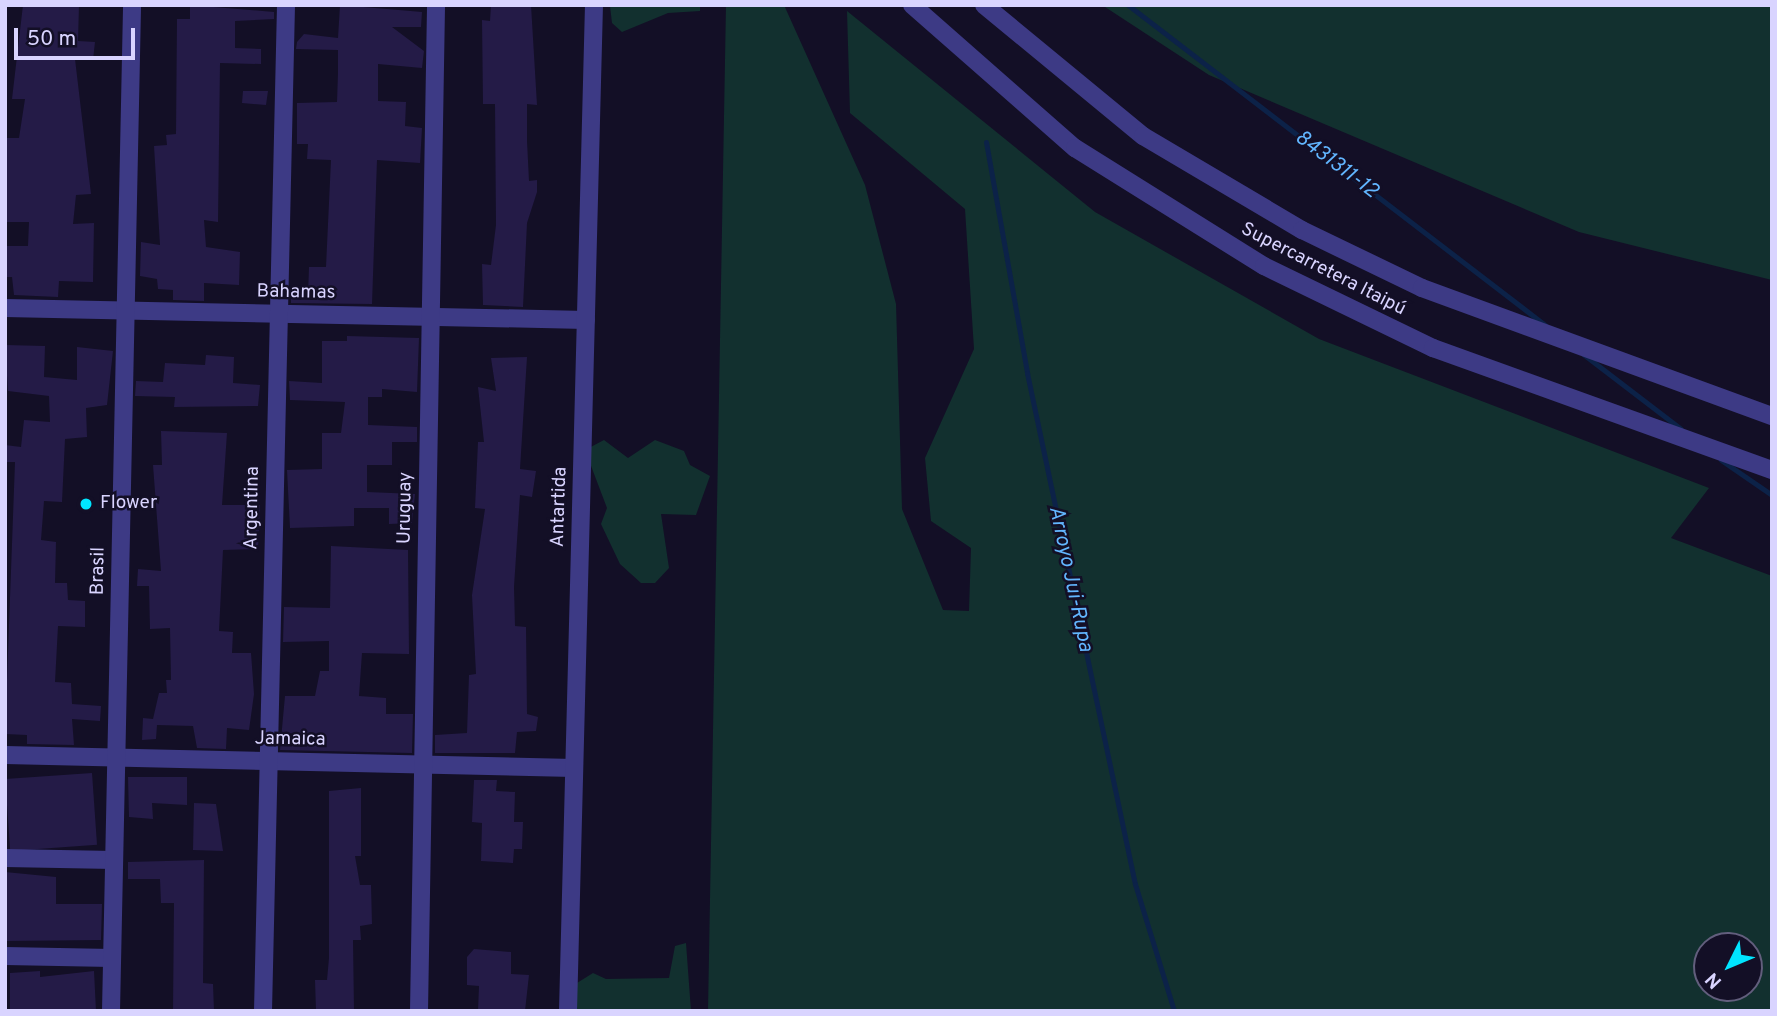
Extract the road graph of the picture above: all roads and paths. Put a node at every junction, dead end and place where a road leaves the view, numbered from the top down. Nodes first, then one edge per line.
1 (132, 5) edge
2 (286, 5) edge
3 (436, 5) edge
4 (594, 5) edge
5 (912, 5) edge
6 (984, 5) edge
7 (5, 308) edge
8 (126, 311) junction
9 (279, 314) junction
10 (431, 317) junction
11 (586, 320) junction
12 (1772, 416) edge
13 (1772, 470) edge
14 (5, 755) edge
15 (116, 757) junction
16 (268, 761) junction
17 (423, 764) junction
18 (574, 768) junction
19 (5, 858) edge
20 (114, 860) junction
21 (5, 956) edge
22 (112, 958) junction
23 (111, 1011) edge
24 (262, 1011) edge
25 (419, 1011) edge
26 (568, 1011) edge

1 - 8 street, Brasil
2 - 9 street, Argentina
3 - 10 street, Uruguay
4 - 11 street, Antartida
5 - 13 street, Supercarretera Itaipú
6 - 12 street, Supercarretera Itaipú
7 - 8 street, Bahamas
8 - 9 street, Bahamas
8 - 15 street, Brasil
9 - 10 street, Bahamas
9 - 16 street, Argentina
10 - 11 street, Bahamas
10 - 17 street, Uruguay
11 - 18 street, Antartida
14 - 15 street, Jamaica
15 - 16 street, Jamaica
15 - 20 street, Brasil
16 - 17 street, Jamaica
16 - 24 street, Argentina
17 - 18 street, Jamaica
17 - 25 street, Uruguay
18 - 26 street, Antartida
19 - 20 street
20 - 22 street, Brasil
21 - 22 street
22 - 23 street, Brasil

